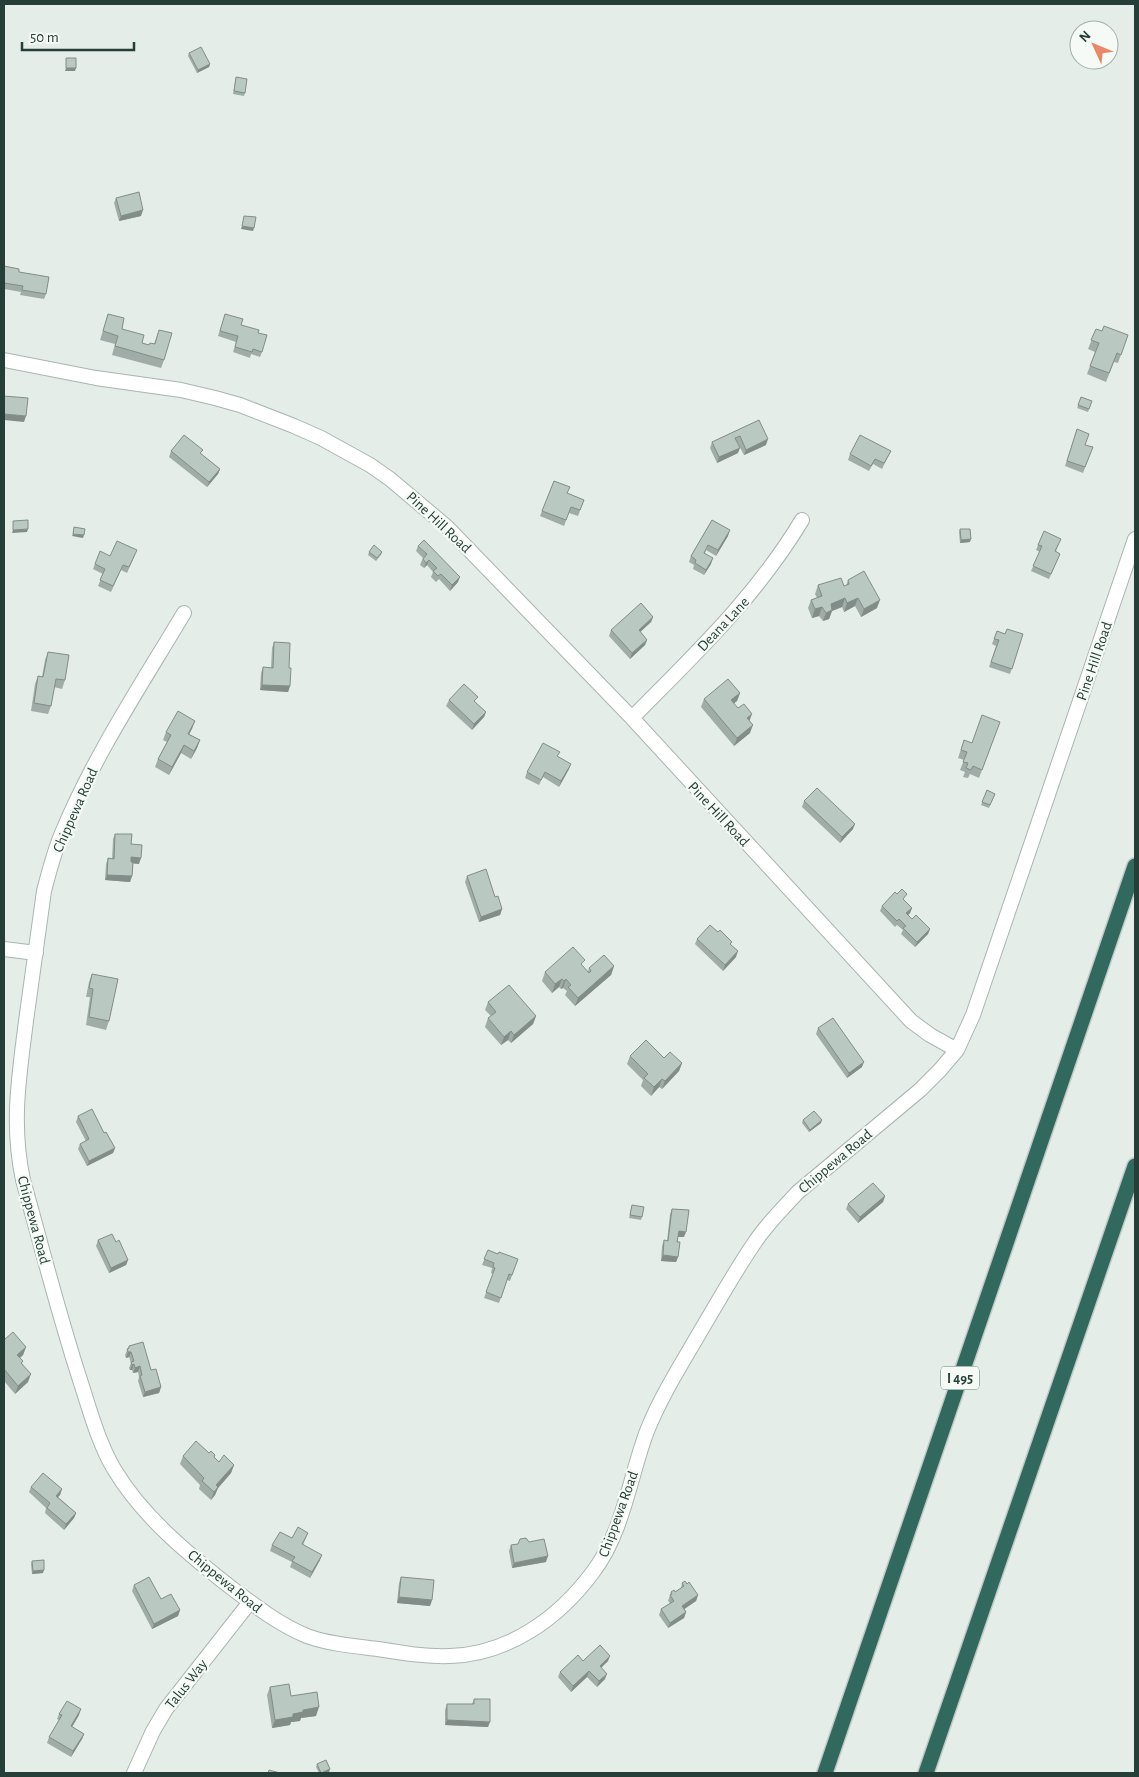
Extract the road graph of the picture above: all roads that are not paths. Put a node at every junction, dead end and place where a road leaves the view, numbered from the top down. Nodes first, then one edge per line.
1 (4, 360) edge
2 (802, 520) dead end
3 (1135, 539) edge
4 (184, 614) dead end
5 (632, 718) junction
6 (1135, 866) edge
7 (4, 949) edge
8 (36, 953) junction
9 (957, 1050) junction
10 (1135, 1166) edge
11 (250, 1602) junction
12 (134, 1773) edge
13 (824, 1773) edge
14 (926, 1773) edge

1 - 5 street, Pine Hill Road
2 - 5 street, Deana Lane
3 - 9 street, Pine Hill Road
4 - 8 street, Chippewa Road
5 - 9 street, Pine Hill Road
6 - 13 highway, I 495
7 - 8 street
8 - 11 street, Chippewa Road
9 - 11 street, Chippewa Road
10 - 14 highway
11 - 12 street, Talus Way

